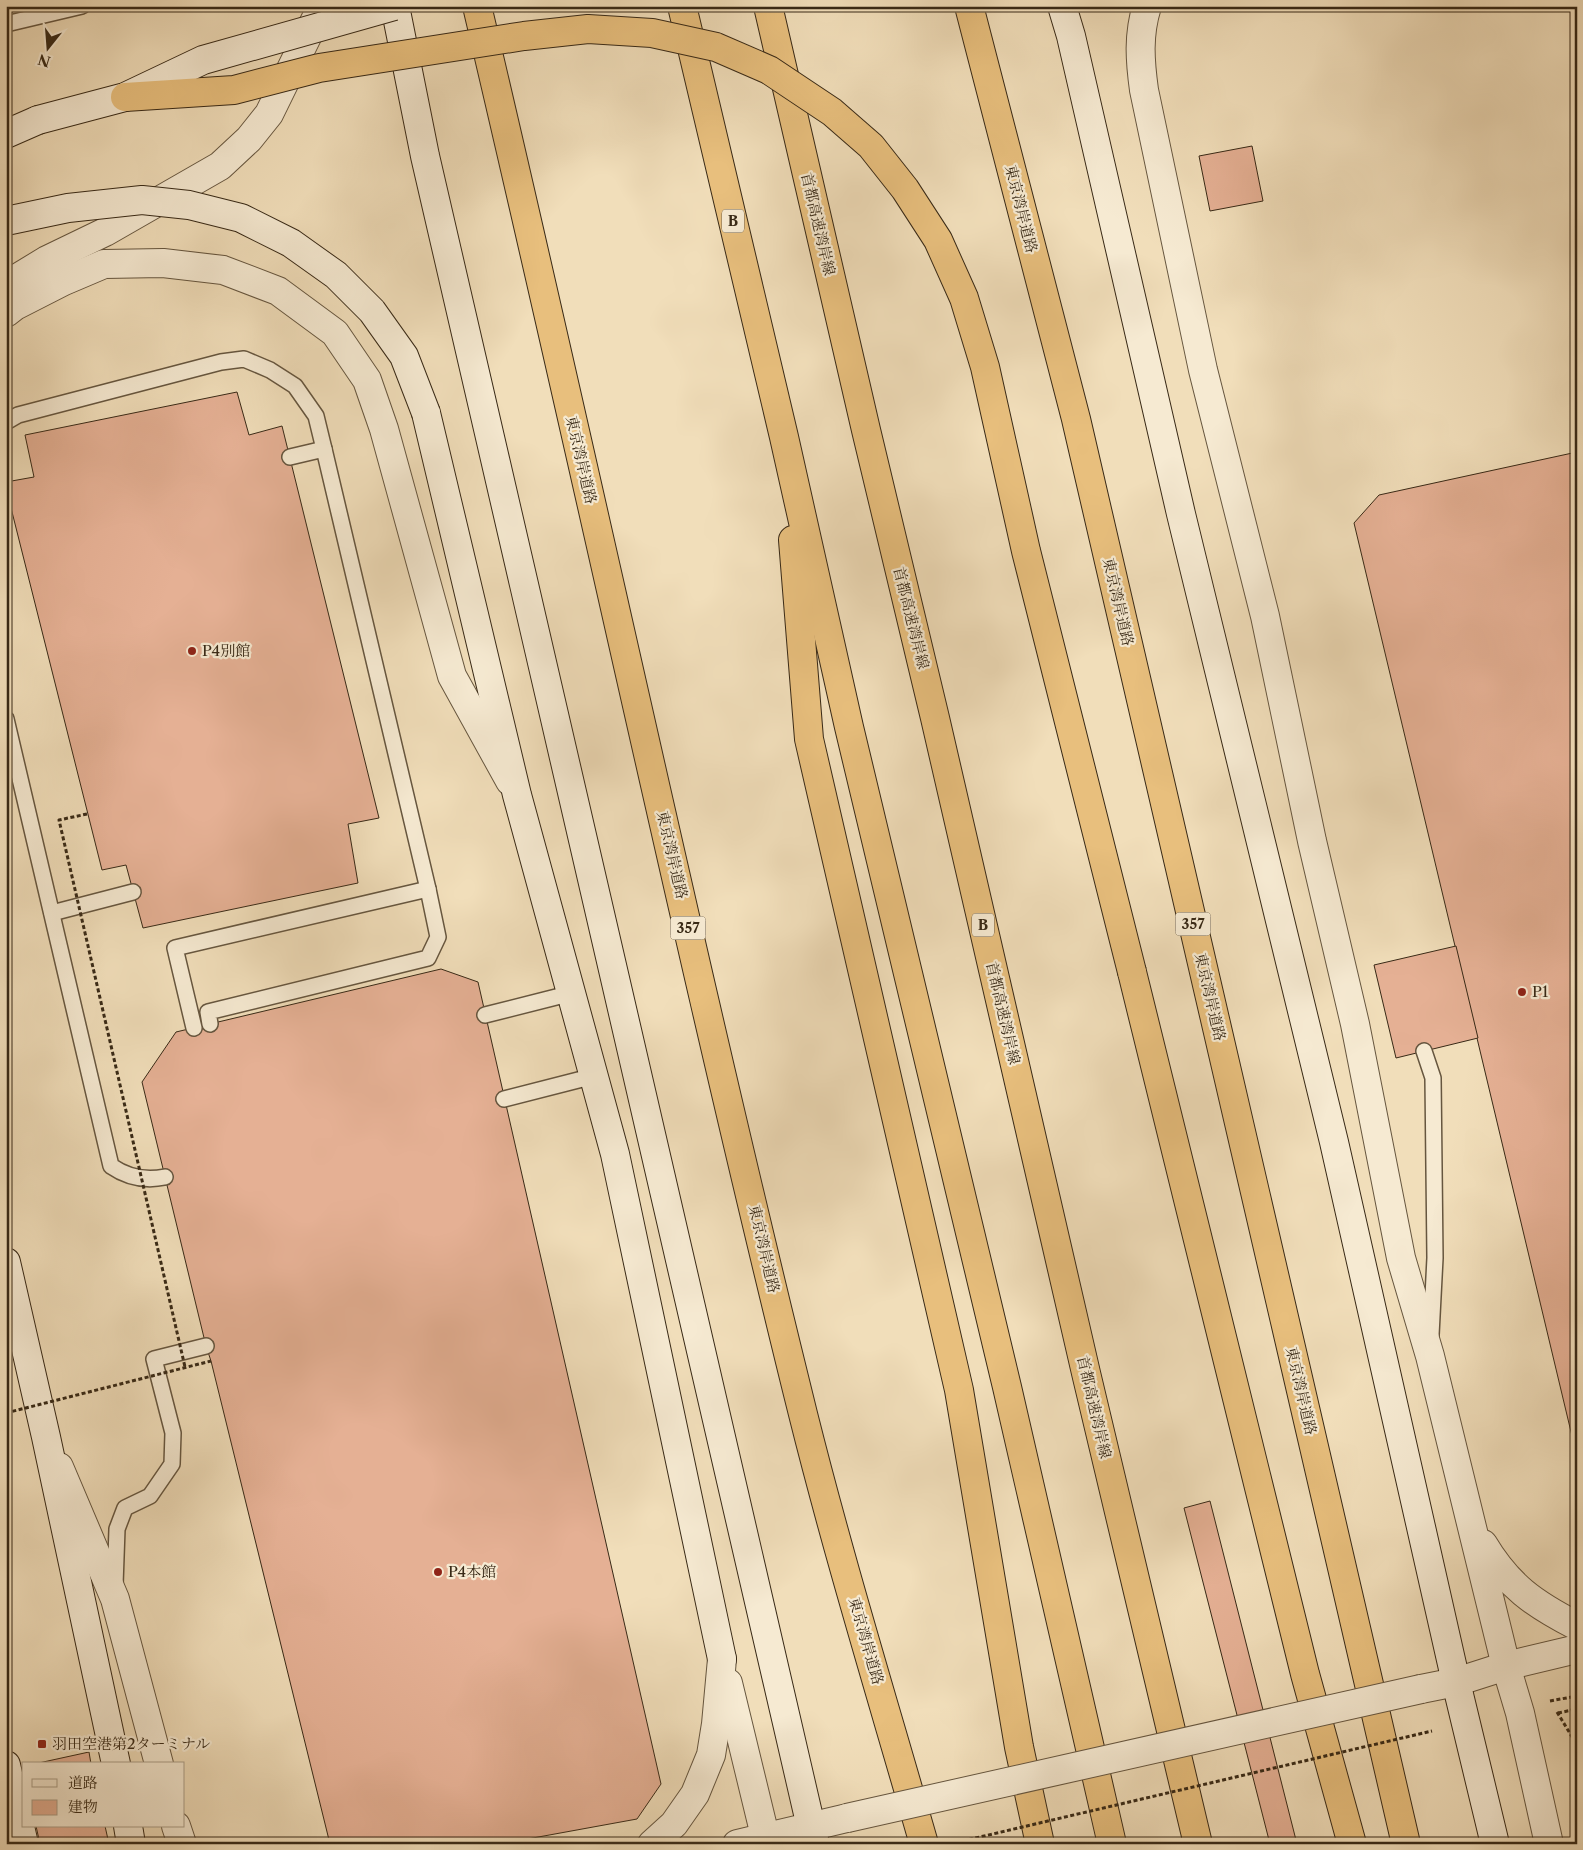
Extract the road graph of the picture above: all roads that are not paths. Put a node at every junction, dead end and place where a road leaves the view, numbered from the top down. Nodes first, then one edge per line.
1 (82, 6) edge
2 (322, 6) edge
3 (394, 6) edge
4 (477, 6) edge
5 (682, 6) edge
6 (768, 6) edge
7 (969, 6) edge
8 (1062, 6) edge
9 (1147, 6) edge
10 (6, 24) edge
11 (125, 97) junction
12 (6, 134) edge
13 (6, 221) edge
14 (6, 285) edge
15 (6, 313) edge
16 (6, 422) edge
17 (784, 437) junction
18 (324, 449) junction
19 (290, 457) dead end
20 (6, 719) edge
21 (517, 795) junction
22 (428, 889) junction
23 (133, 892) dead end
24 (52, 914) junction
25 (572, 993) junction
26 (485, 1015) dead end
27 (210, 1024) dead end
28 (194, 1028) dead end
29 (1424, 1051) dead end
30 (594, 1076) junction
31 (504, 1099) dead end
32 (165, 1177) dead end
33 (6, 1262) edge
34 (206, 1346) dead end
35 (1430, 1356) junction
36 (46, 1437) junction
37 (1472, 1526) junction
38 (115, 1599) junction
39 (1577, 1626) edge
40 (1577, 1649) edge
41 (722, 1659) junction
42 (1506, 1666) junction
43 (1456, 1682) junction
44 (116, 1762) edge
45 (158, 1762) edge
46 (6, 1765) edge
47 (128, 1828) edge
48 (177, 1828) edge
49 (812, 1835) edge
50 (766, 1840) edge
51 (24, 1844) edge
52 (131, 1844) edge
53 (182, 1844) edge
54 (652, 1844) edge
55 (737, 1844) edge
56 (924, 1844) edge
57 (1040, 1844) edge
58 (1112, 1844) edge
59 (1198, 1844) edge
60 (1352, 1844) edge
61 (1406, 1844) edge
62 (1495, 1844) edge
63 (1549, 1844) edge

1 - 10 lane
2 - 14 street
3 - 11 street, bridge
3 - 49 street
4 - 56 highway, 東京湾岸道路 / 357
5 - 17 highway, B
6 - 59 highway, 首都高速湾岸線 / B
7 - 61 highway, 東京湾岸道路 / 357
8 - 43 street
9 - 35 street
11 - 12 street, bridge
11 - 60 highway, bridge
13 - 21 street, bridge
15 - 21 street
16 - 18 lane
17 - 57 highway
17 - 58 highway, B
18 - 19 lane
18 - 22 lane
20 - 24 lane
21 - 25 street
22 - 27 lane
22 - 28 lane
23 - 24 lane
24 - 32 lane
25 - 26 lane
25 - 30 street
29 - 35 lane
30 - 31 lane
30 - 41 street
33 - 36 street
34 - 38 lane
35 - 37 street
36 - 38 street
36 - 44 street
37 - 39 street
37 - 42 street
38 - 45 street
40 - 42 street
41 - 50 street
41 - 54 street
42 - 43 street
42 - 63 street
43 - 49 street, bridge
43 - 62 street
46 - 51 street
47 - 52 street
48 - 53 street
49 - 50 street
50 - 55 street

